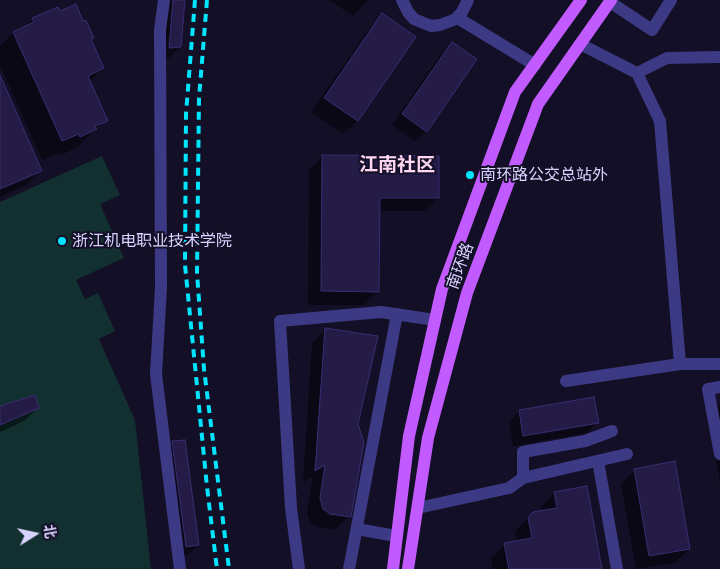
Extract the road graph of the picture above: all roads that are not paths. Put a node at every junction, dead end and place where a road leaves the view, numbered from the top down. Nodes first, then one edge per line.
1 (164, 0) edge
2 (402, 0) edge
3 (468, 0) edge
4 (581, 0) edge
5 (671, 0) edge
6 (610, 1) edge
7 (458, 16) junction
8 (580, 44) junction
9 (720, 57) edge
10 (535, 65) junction
11 (637, 73) junction
12 (397, 314) junction
13 (435, 320) junction
14 (680, 364) junction
15 (720, 364) edge
16 (566, 381) dead end
17 (720, 387) edge
18 (612, 431) dead end
19 (627, 454) dead end
20 (720, 454) edge
21 (598, 461) junction
22 (523, 478) junction
23 (418, 508) junction
24 (357, 529) junction
25 (396, 536) junction
26 (180, 569) edge
27 (299, 569) edge
28 (349, 569) edge
29 (393, 569) edge
30 (408, 569) edge
31 (617, 569) edge

1 - 26 lane
2 - 7 lane
3 - 7 lane
4 - 10 main road, 南环路
5 - 6 lane
6 - 8 main road, 南环路
7 - 10 lane
8 - 11 lane
8 - 23 main road, 南环路
9 - 11 lane
10 - 13 main road, 南环路
11 - 14 lane
12 - 13 lane
12 - 24 lane
12 - 27 lane
13 - 25 main road, 南环路
14 - 15 lane
14 - 16 lane
17 - 20 lane
18 - 22 lane
19 - 21 lane
21 - 22 lane
21 - 31 lane
22 - 23 lane
23 - 30 main road, 南环路
24 - 25 lane
24 - 28 lane
25 - 29 main road, 南环路

